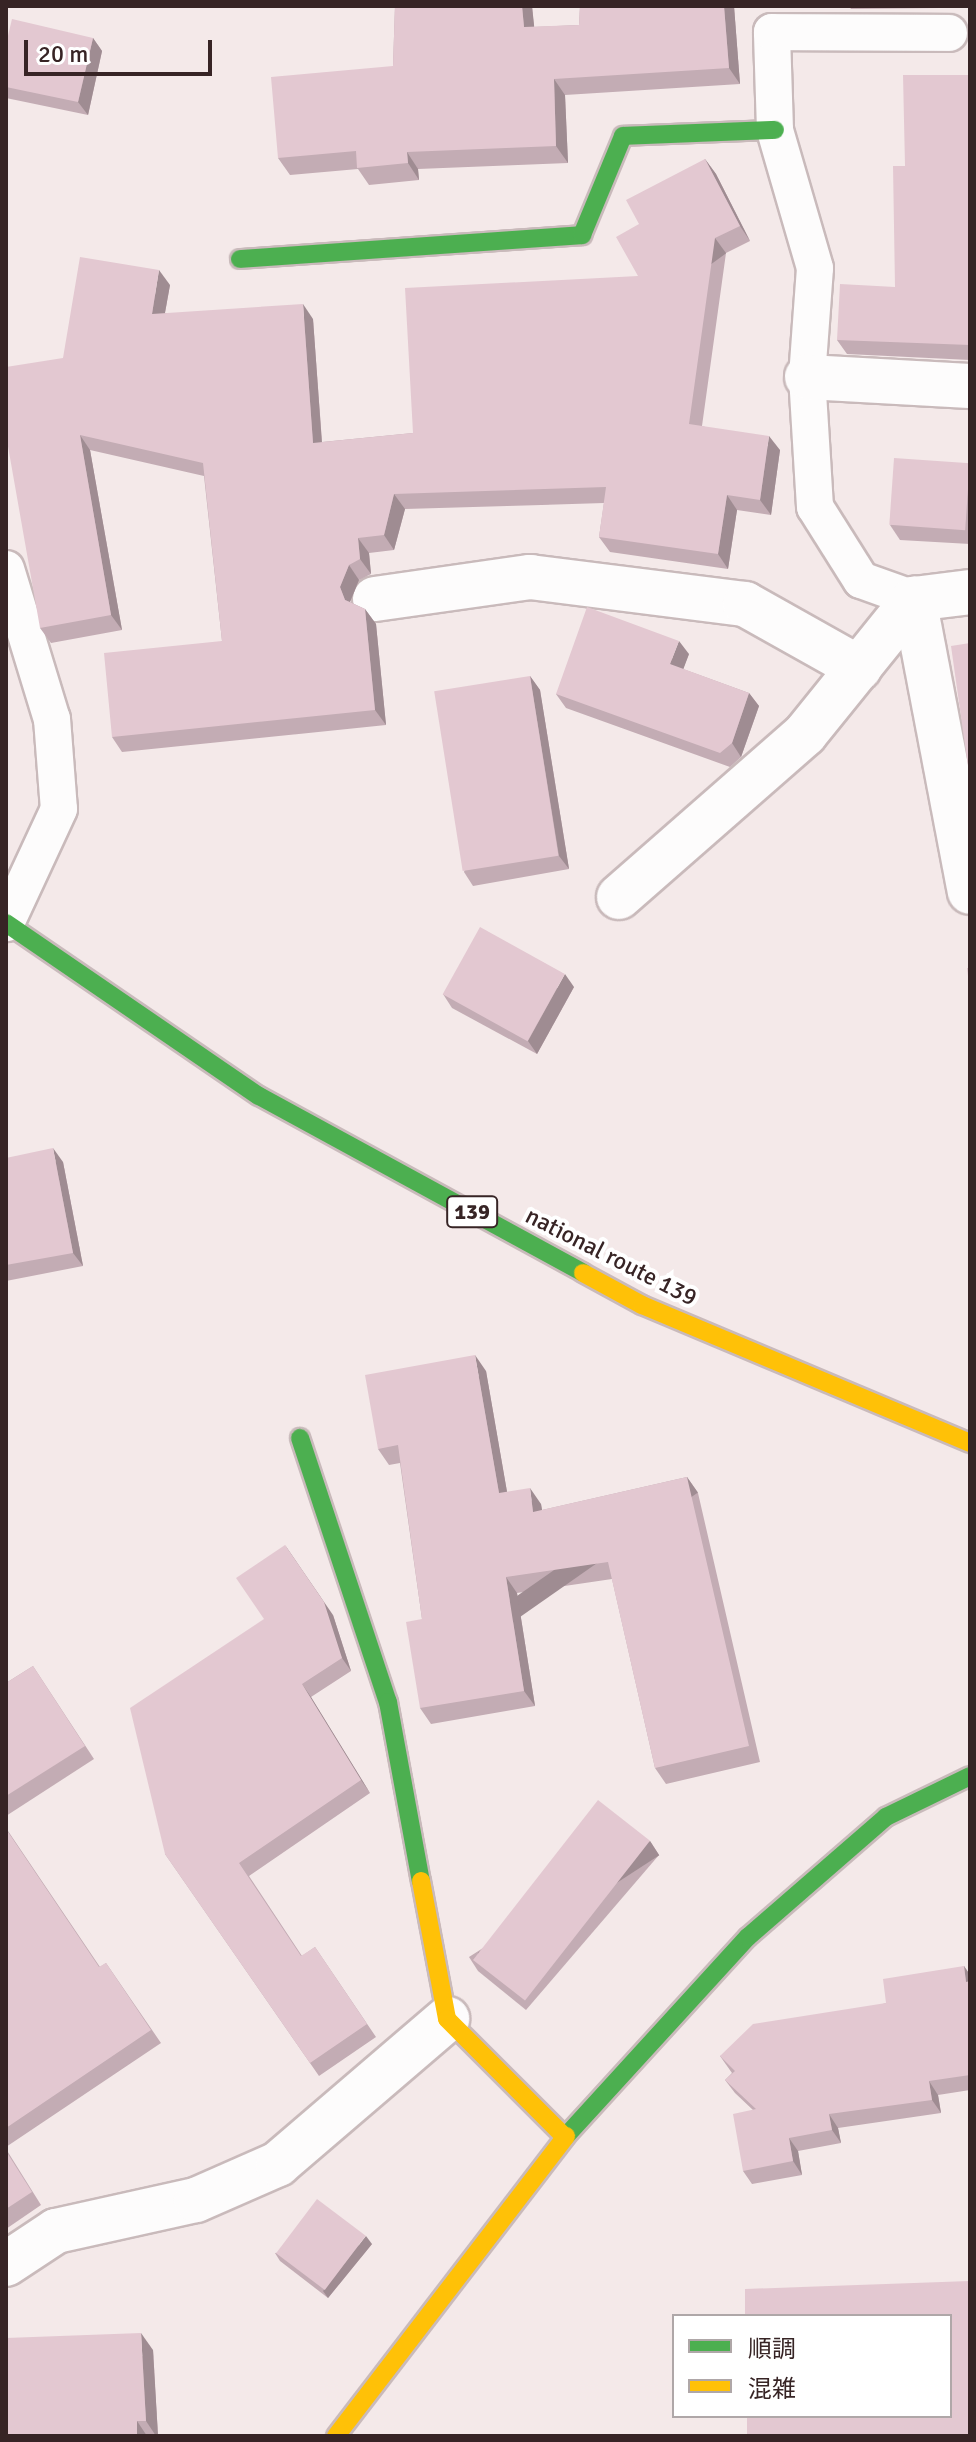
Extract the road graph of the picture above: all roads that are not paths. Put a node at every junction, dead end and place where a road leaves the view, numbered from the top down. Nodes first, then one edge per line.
1 (774, 19) edge
2 (949, 33) dead end
3 (775, 130) junction
4 (240, 259) dead end
5 (807, 377) junction
6 (970, 386) edge
7 (6, 569) edge
8 (970, 592) edge
9 (375, 599) dead end
10 (914, 599) junction
11 (859, 668) junction
12 (970, 892) edge
13 (619, 897) dead end
14 (6, 923) edge
15 (300, 1438) dead end
16 (970, 1443) edge
17 (970, 1776) edge
18 (447, 2019) junction
19 (565, 2137) junction
20 (6, 2264) edge
21 (336, 2436) edge

1 - 2 lane
1 - 3 lane
3 - 4 main road
3 - 5 lane
5 - 6 street
5 - 10 lane
7 - 14 lane
8 - 10 street
9 - 11 street
10 - 11 street
10 - 12 street
11 - 13 street
14 - 16 main road, national route 139 / 139
15 - 18 main road
17 - 19 main road
18 - 19 main road
18 - 20 street
19 - 21 main road

